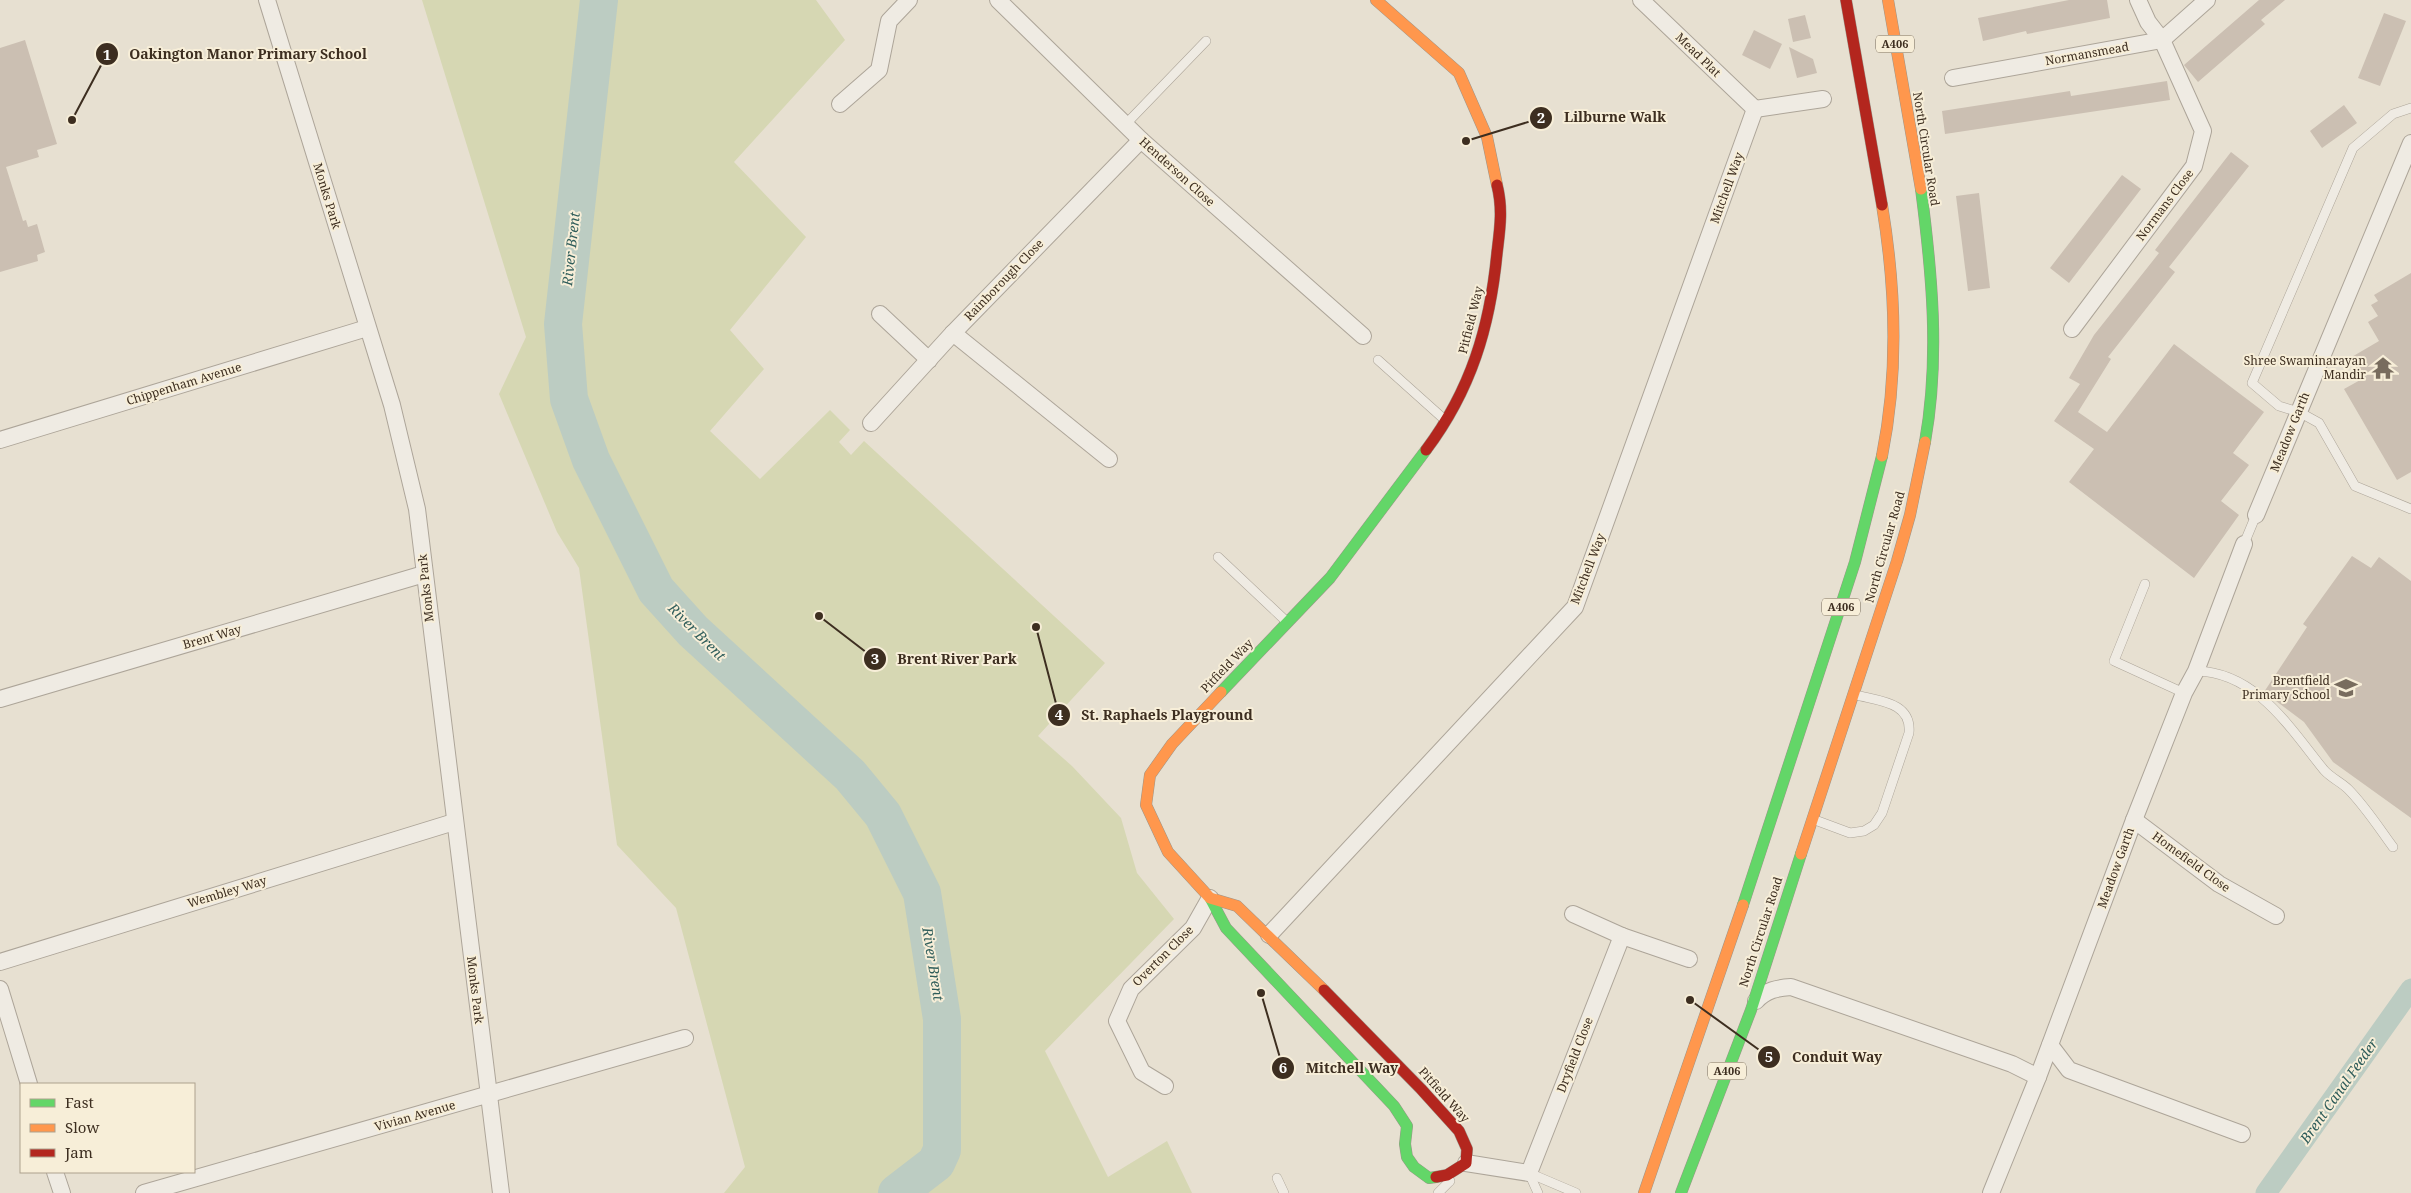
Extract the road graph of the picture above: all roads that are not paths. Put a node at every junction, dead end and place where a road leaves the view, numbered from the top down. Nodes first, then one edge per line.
1 (267, 0) edge
2 (909, 0) edge
3 (998, 0) edge
4 (1376, 0) edge
5 (1641, 0) edge
6 (1846, 0) edge
7 (1888, 0) edge
8 (2138, 0) edge
9 (2207, 0) edge
10 (2162, 40) junction
11 (1206, 41) dead end
12 (1953, 78) dead end
13 (1823, 99) dead end
14 (840, 104) dead end
15 (2411, 108) edge
16 (1755, 110) junction
17 (1125, 125) junction
18 (1141, 140) junction
19 (2411, 143) edge
20 (880, 314) dead end
21 (367, 328) junction
22 (2072, 329) dead end
23 (953, 333) junction
24 (1363, 336) dead end
25 (929, 360) junction
26 (1378, 360) dead end
27 (2298, 412) junction
28 (1447, 422) junction
29 (871, 423) dead end
30 (0, 440) edge
31 (1109, 459) dead end
32 (2411, 509) edge
33 (2256, 515) joint
34 (2244, 544) joint
35 (1218, 557) dead end
36 (424, 574) junction
37 (2145, 584) dead end
38 (1288, 622) junction
39 (2196, 671) junction
40 (2184, 693) junction
41 (1853, 694) junction
42 (0, 699) edge
43 (1811, 819) junction
44 (2134, 820) junction
45 (454, 822) junction
46 (2393, 847) dead end
47 (1210, 898) junction
48 (1573, 914) dead end
49 (2276, 916) dead end
50 (1269, 935) junction
51 (1622, 936) junction
52 (1689, 959) dead end
53 (0, 962) edge
54 (0, 989) edge
55 (1751, 1008) junction
56 (685, 1038) dead end
57 (2050, 1045) junction
58 (2038, 1077) junction
59 (29, 1083) edge
60 (1165, 1086) dead end
61 (488, 1094) junction
62 (2242, 1134) dead end
63 (1466, 1163) junction
64 (56, 1173) edge
65 (1529, 1173) junction
66 (1277, 1178) dead end
67 (62, 1193) edge
68 (144, 1193) edge
69 (500, 1193) edge
70 (1284, 1193) edge
71 (1438, 1193) edge
72 (1538, 1193) edge
73 (1576, 1193) edge
74 (1644, 1193) edge
75 (1681, 1193) edge
76 (1991, 1193) edge

1 - 21 street, Monks Park
2 - 14 street
3 - 17 street, Henderson Close
4 - 28 main road, Pitfield Way
5 - 16 street, Mead Plat
6 - 74 main road, North Circular Road / A406
7 - 41 main road, North Circular Road / A406
8 - 10 street, Normans Close
9 - 10 street
10 - 12 street, Normansmead
10 - 22 street, Normans Close
11 - 17 lane
13 - 16 street
15 - 27 lane
16 - 50 street, Mitchell Way
17 - 18 street, Henderson Close
18 - 23 street, Rainborough Close
18 - 24 street, Henderson Close
19 - 27 street, Meadow Garth
20 - 25 street
21 - 30 street, Chippenham Avenue
21 - 36 street, Monks Park
23 - 25 street, Rainborough Close
23 - 31 street
25 - 29 street, Rainborough Close
26 - 28 lane
27 - 32 lane
27 - 33 street, Meadow Garth
28 - 38 main road, Pitfield Way
33 - 34 lane, Meadow Garth
34 - 39 street, Meadow Garth
35 - 38 lane
36 - 42 street, Brent Way
36 - 45 street, Monks Park
37 - 40 lane
38 - 47 main road, Pitfield Way
39 - 40 street, Meadow Garth
39 - 46 lane
40 - 44 street, Meadow Garth
41 - 43 main road, North Circular Road / A406
41 - 43 lane
43 - 55 main road, North Circular Road / A406
44 - 49 street, Homefield Close
44 - 57 street, Meadow Garth
45 - 53 street, Wembley Way
45 - 61 street, Monks Park
47 - 50 main road, Pitfield Way
47 - 60 street, Overton Close
47 - 63 main road
48 - 51 street
50 - 63 main road, Pitfield Way
51 - 52 street
51 - 65 street, Dryfield Close
54 - 59 street
55 - 58 street
55 - 75 main road, North Circular Road / A406
56 - 61 street, Vivian Avenue
57 - 58 street, Meadow Garth
57 - 62 street
58 - 76 street, Meadow Garth
61 - 68 street, Vivian Avenue
61 - 69 street, Monks Park
63 - 65 street
63 - 71 lane
64 - 67 street
65 - 72 lane
65 - 73 lane
66 - 70 lane

